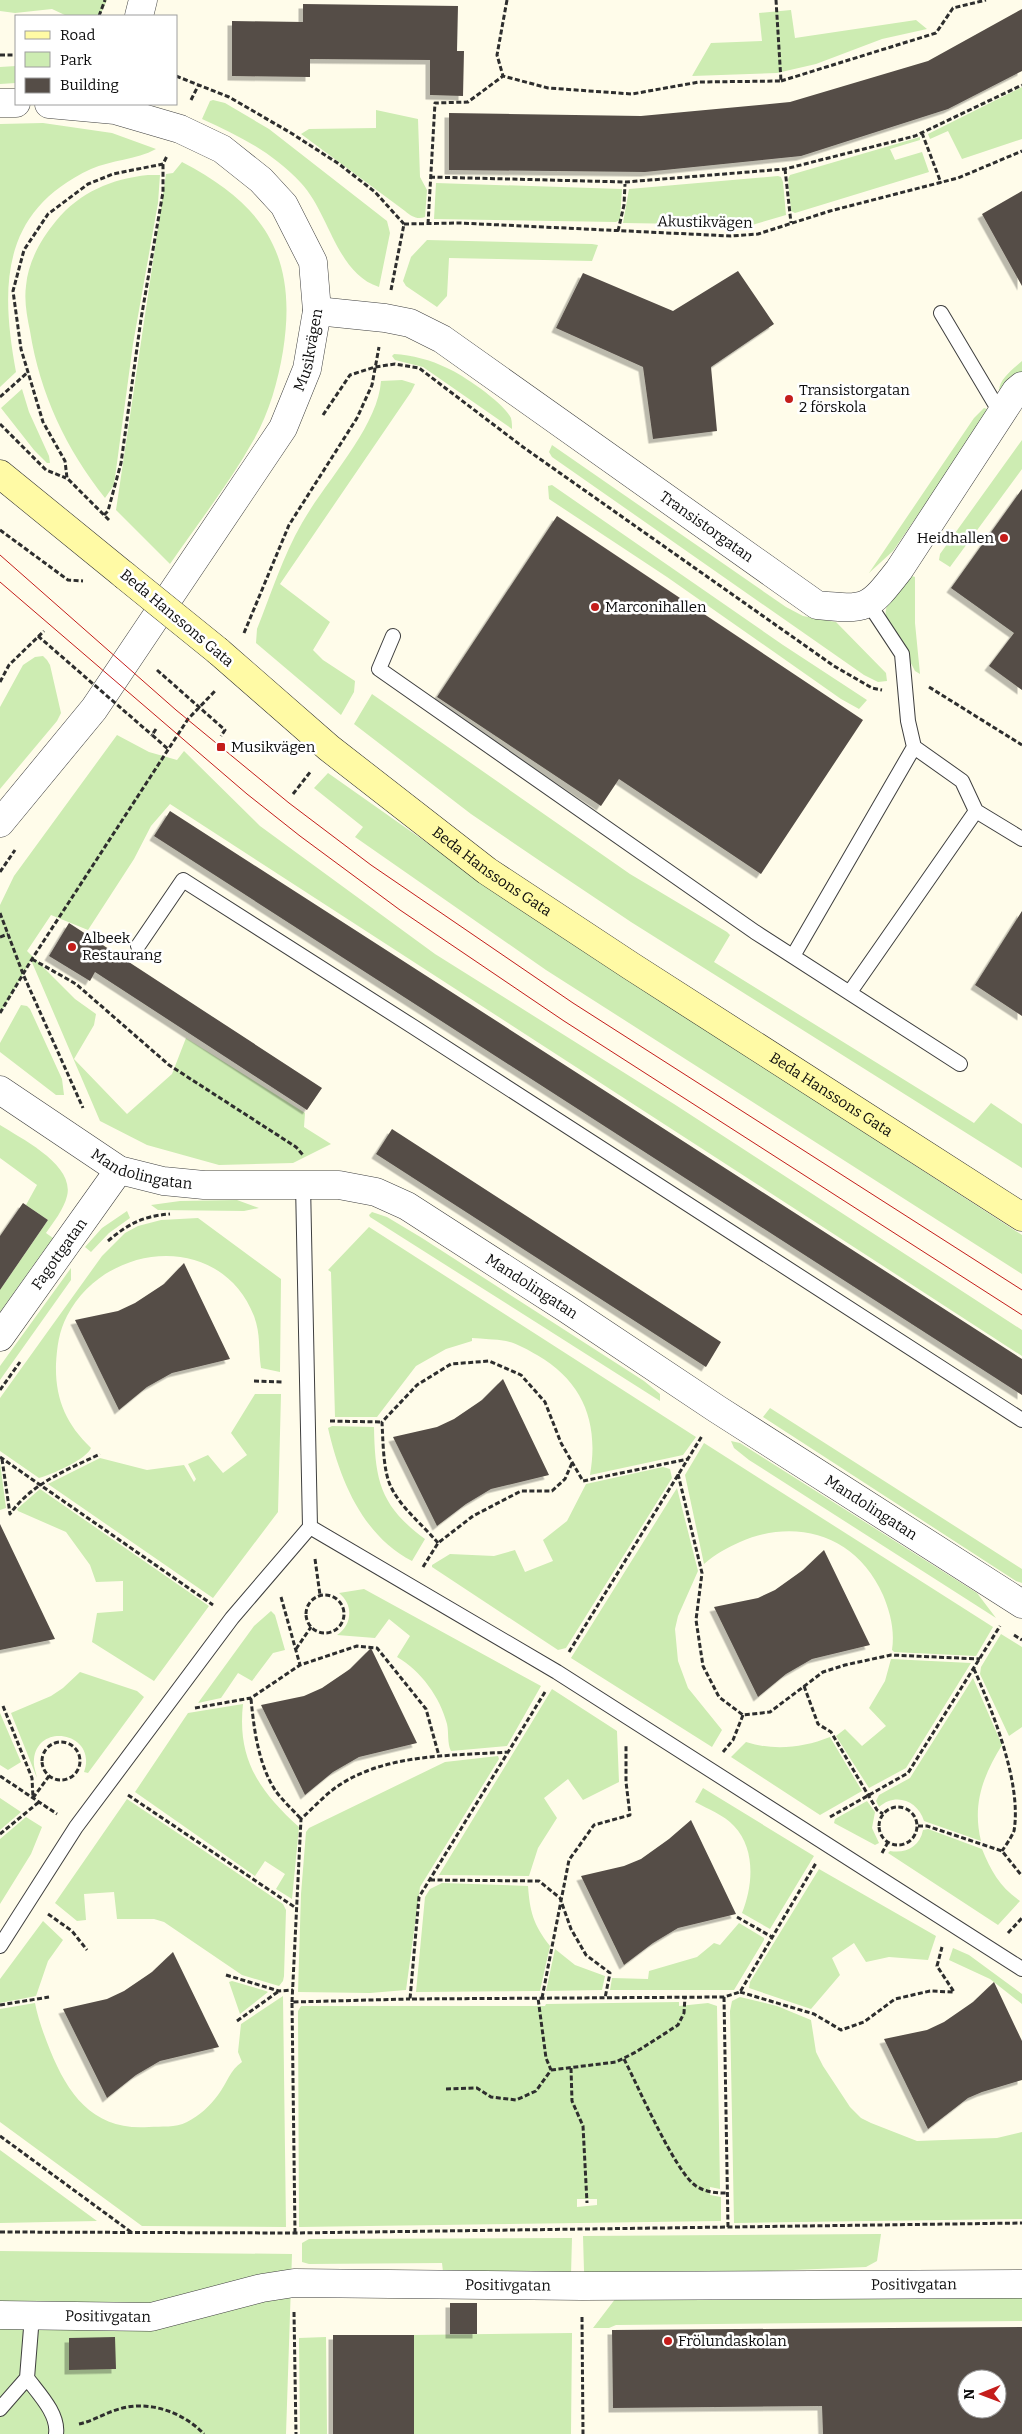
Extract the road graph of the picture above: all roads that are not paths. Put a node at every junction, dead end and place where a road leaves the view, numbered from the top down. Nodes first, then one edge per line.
1 (143, 0) edge
2 (139, 15) edge
3 (0, 103) edge
4 (15, 103) edge
5 (71, 105) edge
6 (115, 107) edge
7 (317, 310) junction
8 (941, 313) dead end
9 (1022, 386) edge
10 (1001, 414) junction
11 (0, 474) edge
12 (869, 604) junction
13 (393, 636) dead end
14 (914, 747) junction
15 (976, 811) junction
16 (0, 823) edge
17 (1022, 839) edge
18 (138, 946) dead end
19 (793, 956) junction
20 (850, 992) junction
21 (960, 1064) dead end
22 (0, 1090) edge
23 (119, 1170) junction
24 (303, 1184) junction
25 (1022, 1217) edge
26 (0, 1337) edge
27 (1022, 1420) edge
28 (310, 1527) junction
29 (1014, 1612) edge
30 (0, 1946) edge
31 (1022, 1969) edge
32 (1022, 2284) edge
33 (0, 2315) edge
34 (32, 2316) junction
35 (27, 2378) junction
36 (0, 2409) edge
37 (56, 2432) edge

1 - 2 street
3 - 4 street
5 - 6 street, Musikvägen
6 - 7 street, Musikvägen
7 - 12 street, Transistorgatan
7 - 16 street, Musikvägen
8 - 10 lane
9 - 10 street
10 - 12 street
11 - 25 street, Beda Hanssons Gata, bridge
12 - 14 lane
13 - 19 lane
14 - 15 lane
14 - 19 lane
15 - 17 lane
15 - 20 lane
18 - 27 lane
19 - 20 lane
20 - 21 lane
22 - 23 street, Mandolingatan
23 - 24 street, Mandolingatan
23 - 26 street, Fagottgatan
24 - 28 lane
24 - 29 street, Mandolingatan
28 - 30 lane
28 - 31 lane
32 - 34 street, Positivgatan
33 - 34 street, Positivgatan
34 - 35 lane
35 - 36 lane
35 - 37 lane

